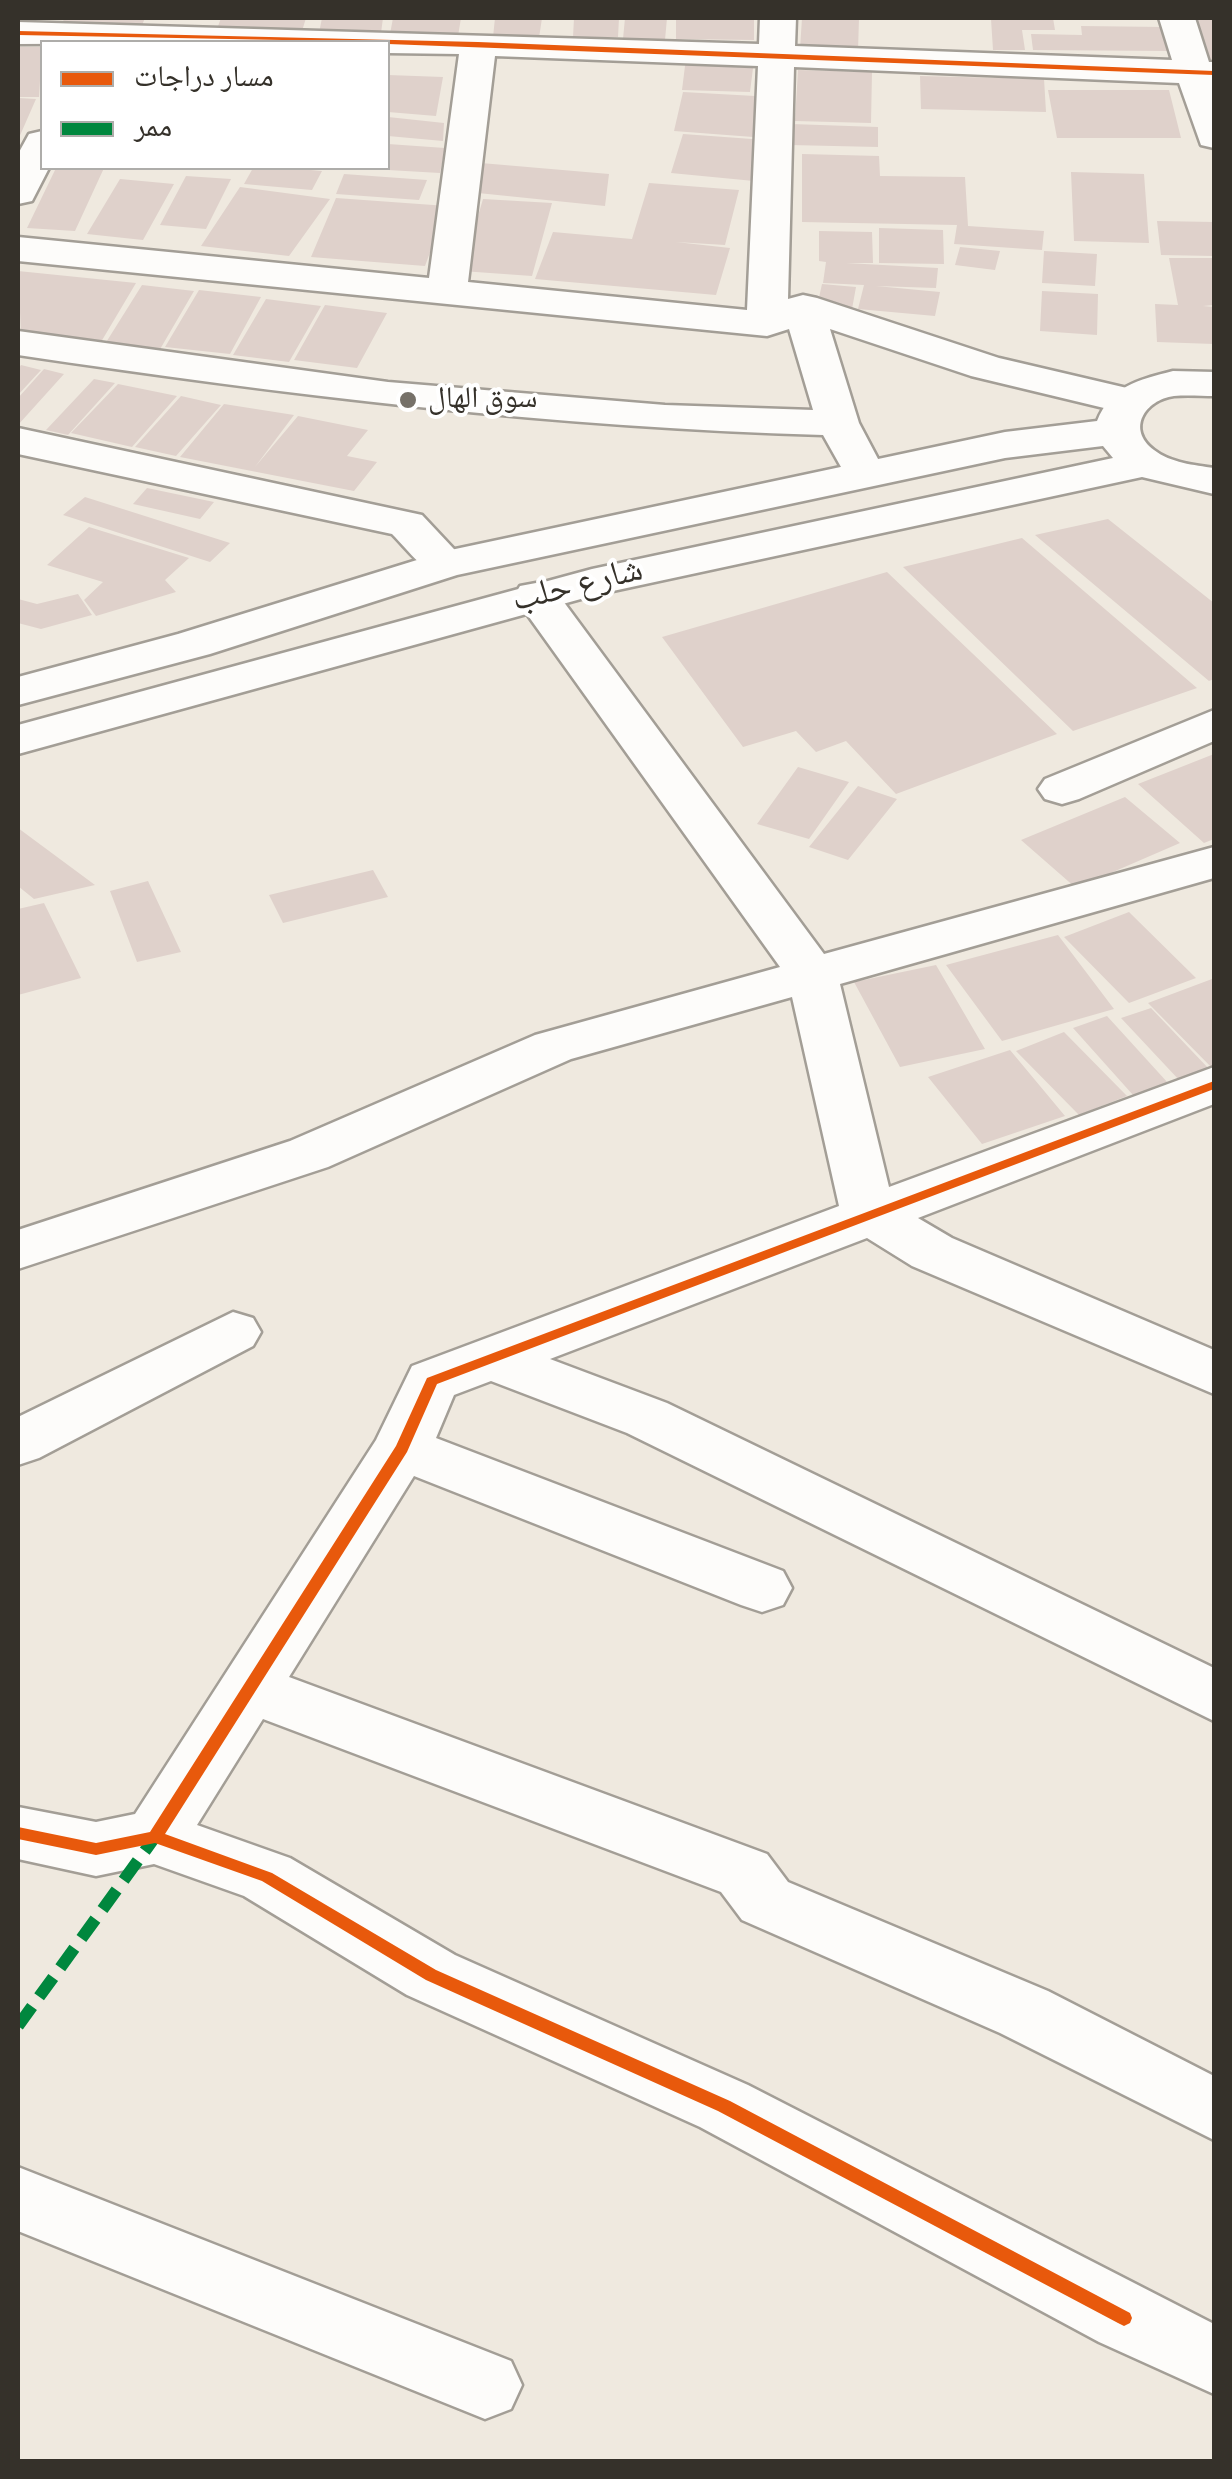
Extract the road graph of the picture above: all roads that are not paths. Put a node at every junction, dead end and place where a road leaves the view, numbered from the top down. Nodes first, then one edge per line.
1 (778, 18) edge
2 (1178, 18) edge
3 (18, 34) edge
4 (93, 39) edge
5 (170, 40) edge
6 (390, 43) edge
7 (478, 44) junction
8 (777, 58) junction
9 (1203, 73) edge
10 (1214, 138) edge
11 (40, 146) edge
12 (18, 193) edge
13 (18, 250) edge
14 (447, 292) junction
15 (785, 315) junction
16 (18, 344) edge
17 (1214, 384) edge
18 (838, 423) junction
19 (1130, 432) junction
20 (18, 441) edge
21 (865, 474) junction
22 (1214, 480) edge
23 (446, 564) junction
24 (536, 596) junction
25 (18, 691) edge
26 (1214, 724) edge
27 (18, 740) edge
28 (1062, 789) dead end
29 (1214, 862) edge
30 (812, 974) junction
31 (1203, 1099) edge
32 (868, 1213) junction
33 (18, 1250) edge
34 (233, 1332) dead end
35 (489, 1358) junction
36 (1214, 1373) edge
37 (18, 1444) edge
38 (402, 1448) junction
39 (762, 1588) dead end
40 (249, 1688) junction
41 (1214, 1696) edge
42 (18, 1833) edge
43 (155, 1837) junction
44 (1214, 2110) edge
45 (18, 2199) edge
46 (1214, 2360) edge
47 (486, 2385) dead end

1 - 8 street
2 - 9 street
3 - 4 street
4 - 5 street
6 - 7 street
7 - 8 street
7 - 14 street
8 - 9 street
8 - 15 street
9 - 10 street
11 - 12 street
13 - 14 street
14 - 15 street
15 - 18 street
15 - 19 street
16 - 18 street
17 - 19 street
18 - 21 street
19 - 21 street, شارع حلب
19 - 22 street
19 - 24 street, شارع حلب
20 - 23 street
21 - 23 street, شارع حلب
23 - 25 street, شارع حلب
24 - 27 street, شارع حلب
24 - 30 street
26 - 28 street
29 - 30 street
30 - 32 street
30 - 33 street
31 - 32 street
32 - 35 street
32 - 36 street
34 - 37 street
35 - 38 street
35 - 41 street
38 - 39 street
38 - 40 street
40 - 43 street
40 - 44 street
42 - 43 street
43 - 46 street
45 - 47 street

